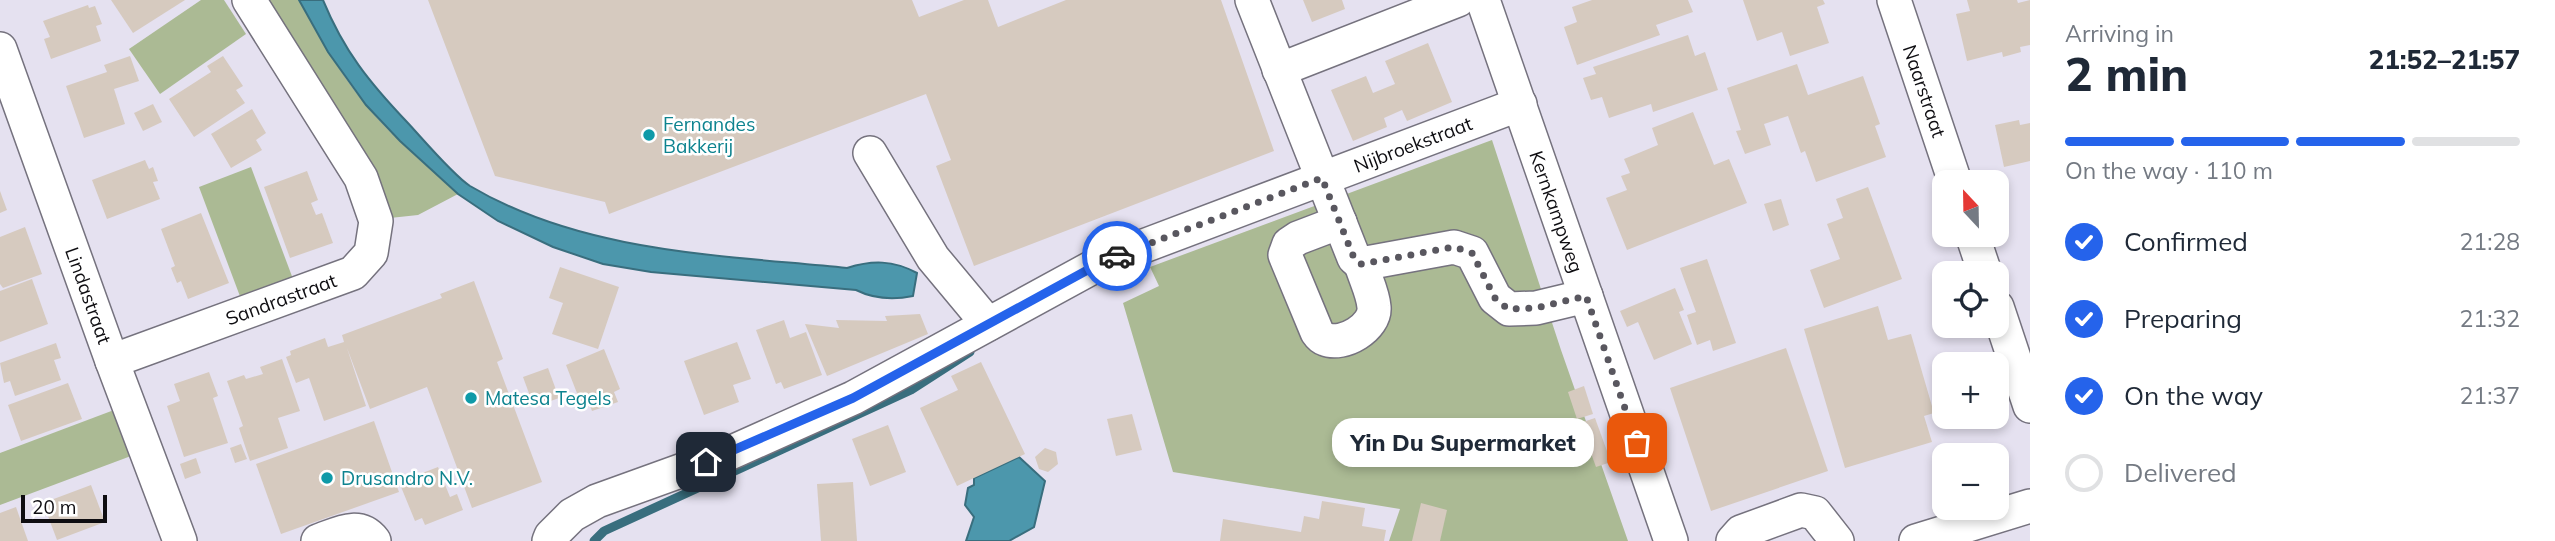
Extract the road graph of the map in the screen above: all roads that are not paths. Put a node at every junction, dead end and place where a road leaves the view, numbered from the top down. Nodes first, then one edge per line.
1 (249, 0) edge
2 (1252, 0) edge
3 (1458, 0) edge
4 (1483, 0) edge
5 (1894, 0) edge
6 (0, 49) edge
7 (1279, 70) junction
8 (1520, 104) junction
9 (870, 153) dead end
10 (1951, 170) edge
11 (1322, 178) junction
12 (1340, 222) junction
13 (1361, 264) junction
14 (1586, 296) junction
15 (988, 324) junction
16 (2007, 338) edge
17 (112, 361) junction
18 (2030, 406) edge
19 (2030, 506) edge
20 (180, 541) edge
21 (318, 541) edge
22 (374, 541) edge
23 (549, 541) edge
24 (1671, 541) edge
25 (1733, 541) edge
26 (1837, 541) edge
27 (1916, 541) edge

1 - 17 street, Sandrastraat
2 - 7 street
3 - 7 street
4 - 8 street, Kernkampweg
5 - 10 street, Naarstraat
6 - 17 street, Lindastraat
7 - 11 street
8 - 11 street, Nijbroekstraat
8 - 14 street, Kernkampweg
9 - 15 street
11 - 12 street
11 - 15 street, Nijbroekstraat
12 - 13 street
12 - 13 street
13 - 14 street
14 - 24 street, Kernkampweg
15 - 23 street, Nijbroekstraat
16 - 18 street
17 - 20 street, Lindastraat
19 - 27 street
21 - 22 street
25 - 26 street

